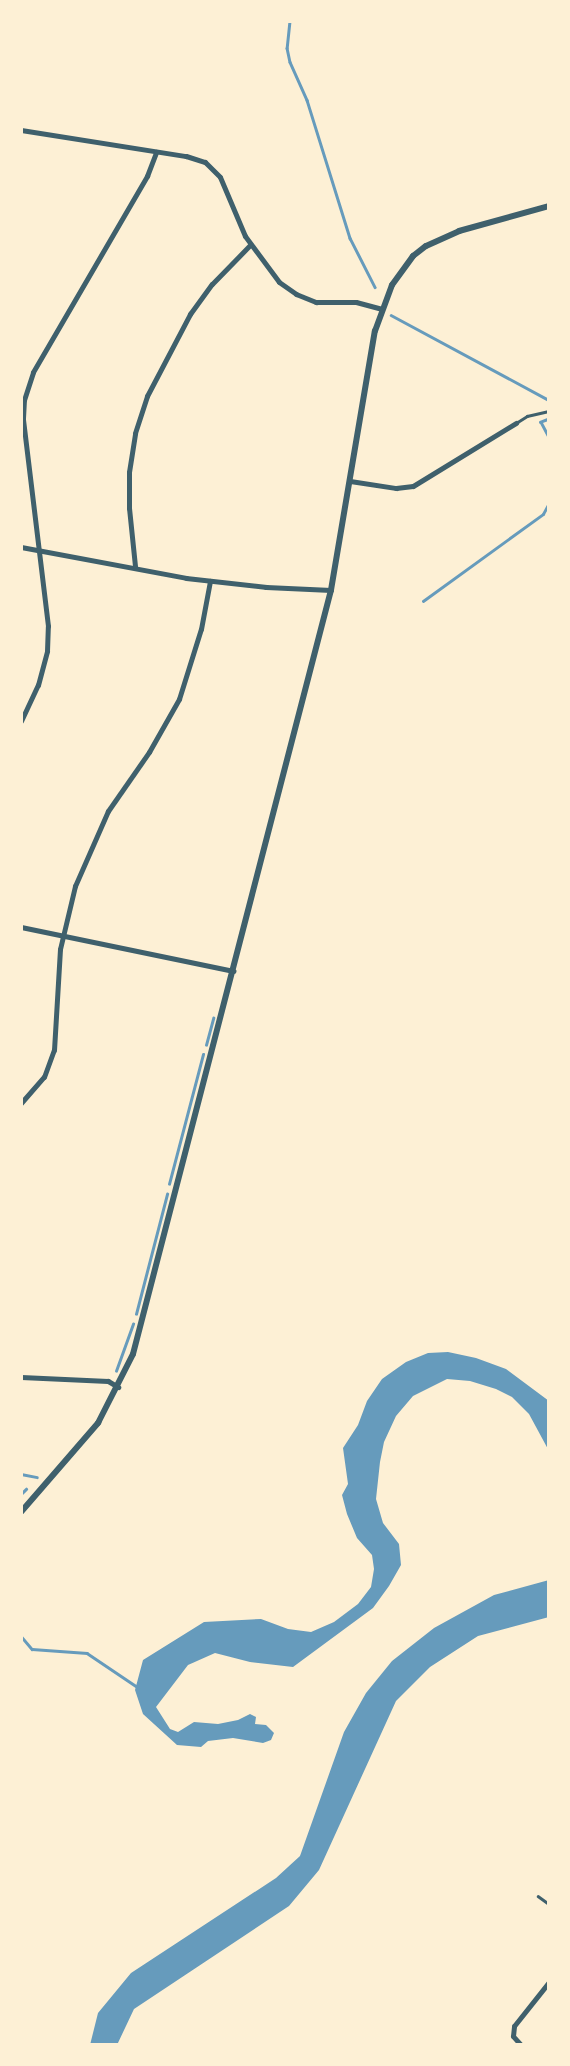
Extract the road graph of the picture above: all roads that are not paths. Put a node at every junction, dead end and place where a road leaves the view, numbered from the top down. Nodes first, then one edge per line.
1 (21, 130) edge
2 (156, 152) junction
3 (549, 206) edge
4 (250, 245) junction
5 (382, 309) junction
6 (22, 399) edge
7 (549, 411) edge
8 (516, 422) joint
9 (350, 481) junction
10 (21, 547) edge
11 (40, 550) junction
12 (135, 566) junction
13 (210, 581) junction
14 (331, 590) junction
15 (21, 721) edge
16 (21, 927) edge
17 (63, 935) junction
18 (234, 971) junction
19 (21, 1103) edge
20 (21, 1377) edge
21 (118, 1387) junction
22 (21, 1512) edge
23 (538, 1896) dead end
24 (549, 1905) edge
25 (549, 1982) edge
26 (521, 2045) edge

1 - 2 street
2 - 4 street
2 - 6 street
3 - 5 street
4 - 5 street
4 - 12 street
5 - 9 street
6 - 11 street
7 - 8 lane
8 - 9 street
9 - 14 street
10 - 11 street
11 - 12 street
11 - 15 street
12 - 13 street
13 - 14 street
13 - 17 street
14 - 18 street
16 - 17 street
17 - 18 street
17 - 19 street
18 - 21 street
20 - 21 street
21 - 22 street
23 - 24 lane
25 - 26 street

